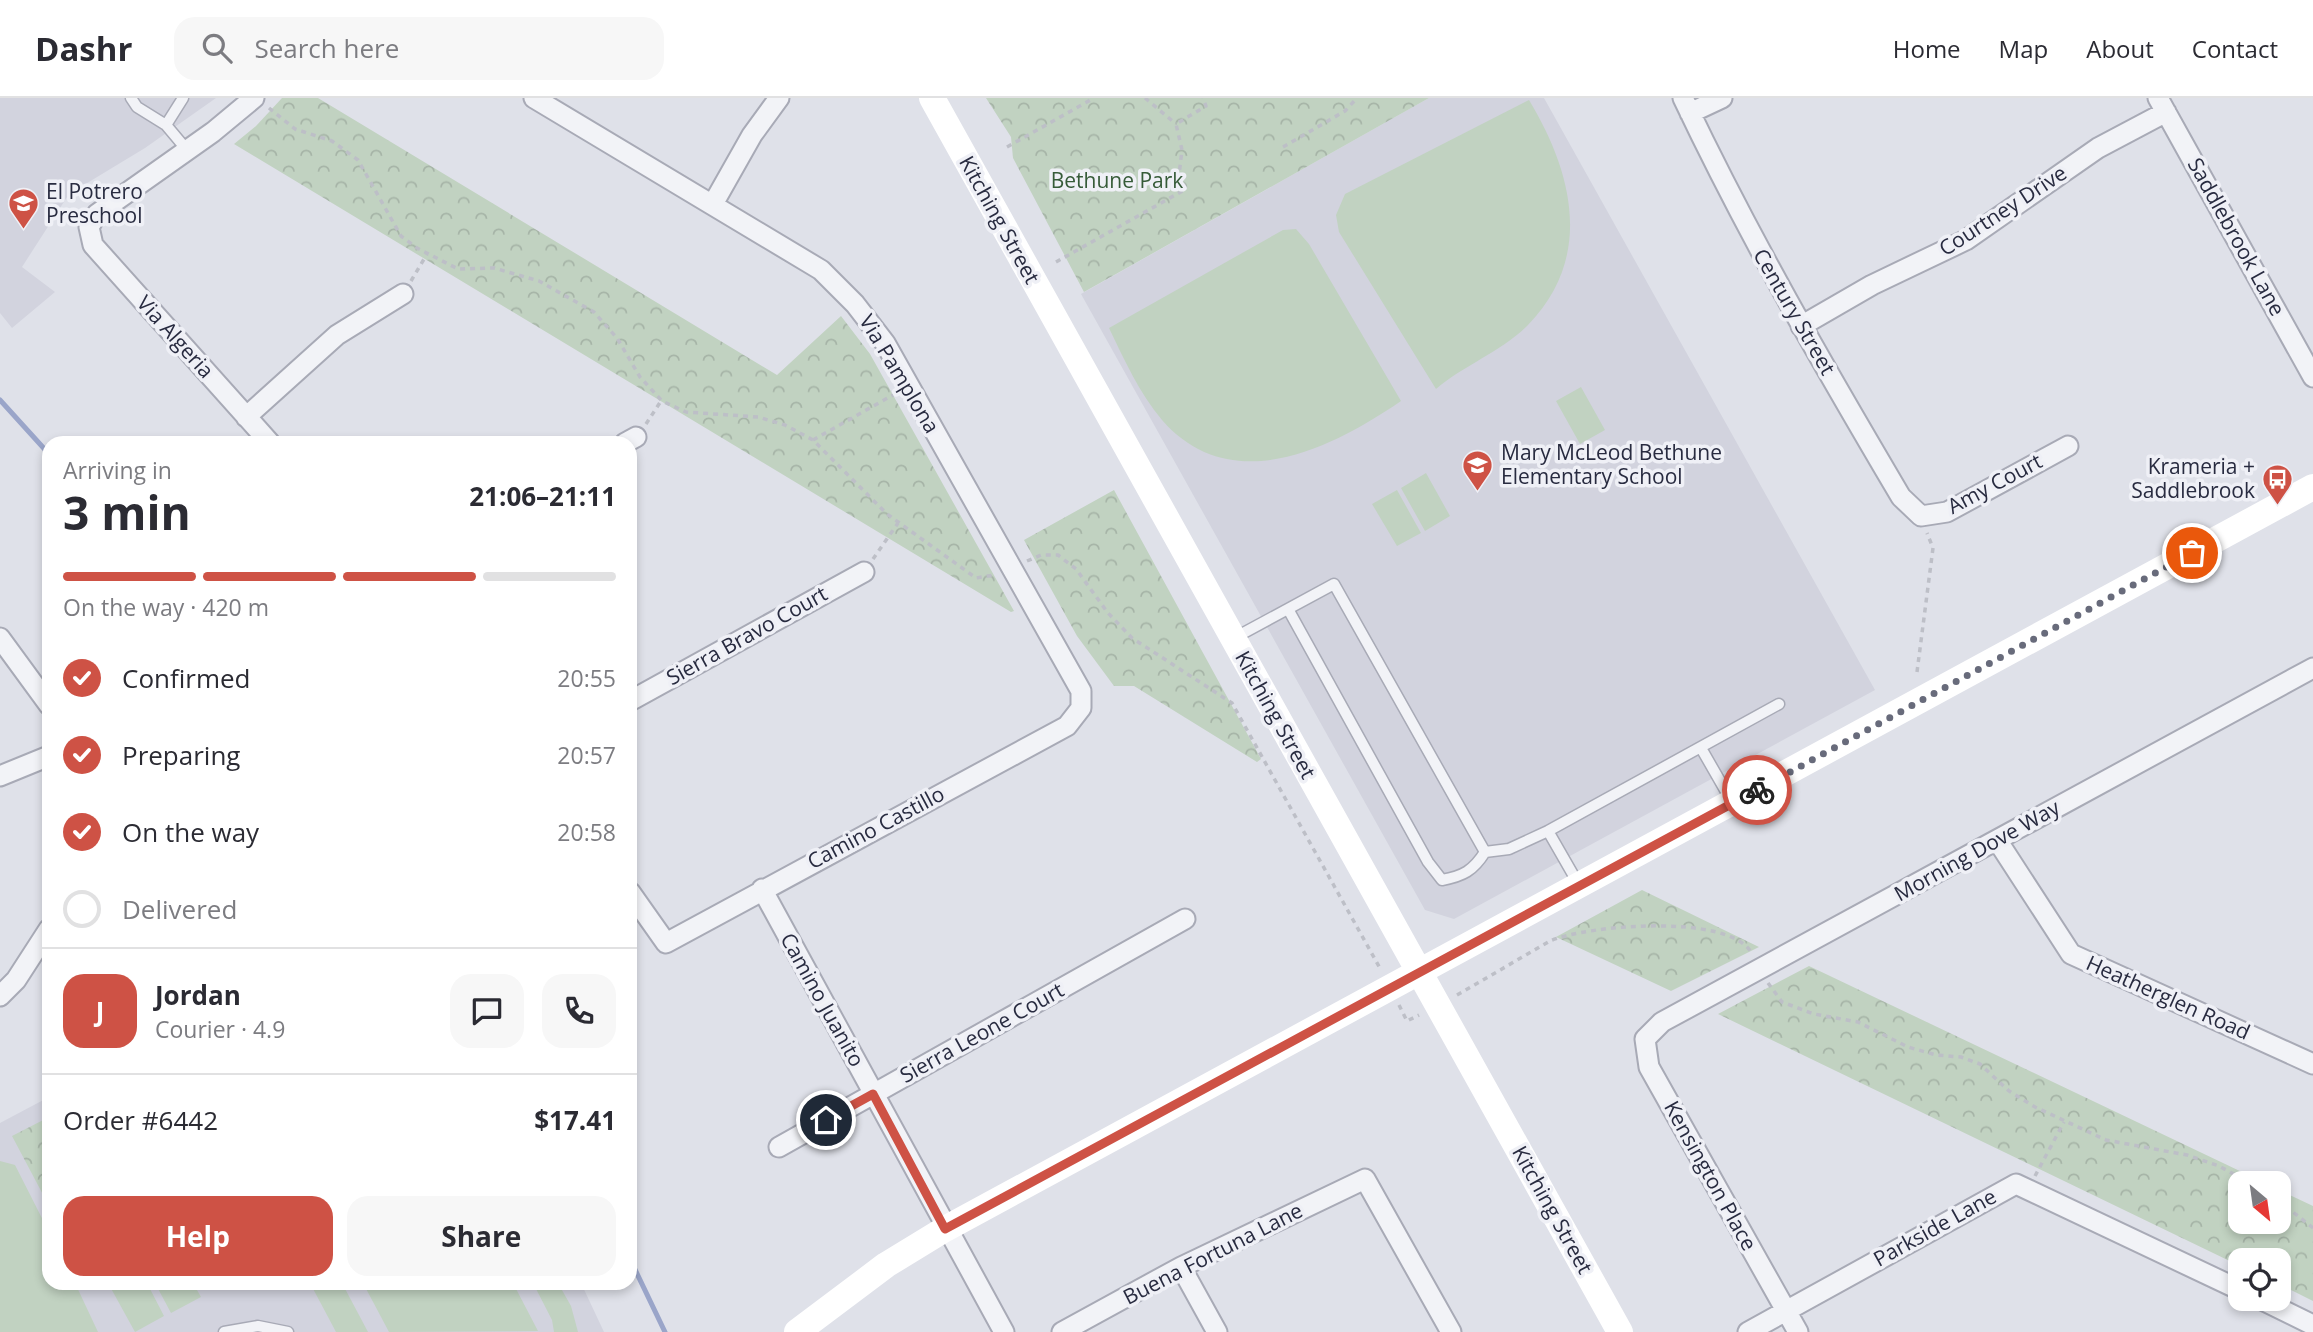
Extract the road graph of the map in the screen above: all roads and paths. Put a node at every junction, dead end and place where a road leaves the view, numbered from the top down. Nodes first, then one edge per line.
1 (131, 98) edge
2 (183, 98) edge
3 (534, 98) edge
4 (779, 98) edge
5 (932, 98) edge
6 (1094, 98) edge
7 (1145, 98) edge
8 (1203, 98) edge
9 (1357, 98) edge
10 (1722, 98) edge
11 (258, 101) edge
12 (1687, 105) edge
13 (2162, 105) edge
14 (1176, 124) junction
15 (166, 125) junction
16 (1007, 147) dead end
17 (1283, 147) dead end
18 (187, 150) junction
19 (713, 204) junction
20 (427, 254) junction
21 (1056, 262) dead end
22 (402, 295) joint
23 (1801, 326) junction
24 (2313, 377) edge
25 (909, 386) junction
26 (662, 401) junction
27 (246, 416) junction
28 (264, 436) edge
29 (634, 436) edge
30 (813, 440) junction
31 (2068, 446) dead end
32 (2313, 487) edge
33 (1921, 516) junction
34 (898, 523) junction
35 (1011, 567) junction
36 (864, 572) joint
37 (1288, 609) junction
38 (0, 638) edge
39 (1233, 639) junction
40 (2313, 668) edge
41 (1917, 672) dead end
42 (42, 695) edge
43 (637, 697) edge
44 (1779, 704) dead end
45 (1081, 708) joint
46 (1701, 748) junction
47 (42, 759) edge
48 (0, 776) edge
49 (1732, 803) junction
50 (1548, 831) junction
51 (1997, 840) junction
52 (1485, 852) junction
53 (1579, 886) junction
54 (762, 889) junction
55 (637, 902) edge
56 (1185, 919) dead end
57 (42, 940) edge
58 (1375, 959) dead end
59 (1761, 968) junction
60 (1419, 973) junction
61 (1471, 989) dead end
62 (0, 996) edge
63 (1645, 1039) joint
64 (2313, 1064) edge
65 (873, 1094) junction
66 (2064, 1122) junction
67 (779, 1147) dead end
68 (2228, 1171) edge
69 (2029, 1190) junction
70 (2291, 1210) edge
71 (2313, 1228) edge
72 (945, 1229) junction
73 (1181, 1267) junction
74 (2228, 1284) edge
75 (1786, 1311) junction
76 (2284, 1311) edge
77 (2313, 1325) edge
78 (224, 1332) edge
79 (288, 1332) edge
80 (797, 1332) edge
81 (1004, 1332) edge
82 (1062, 1332) edge
83 (1217, 1332) edge
84 (1451, 1332) edge
85 (1620, 1332) edge
86 (1748, 1332) edge
87 (1798, 1332) edge

1 - 15 lane
2 - 15 lane
3 - 19 street, Via Pamplona
4 - 19 street
5 - 39 street, Kitching Street
6 - 16 path
7 - 14 path
8 - 14 path
9 - 17 path
10 - 12 street
11 - 18 street
11 - 20 path
12 - 23 street, Century Street
13 - 23 street, Courtney Drive
13 - 24 street, Saddlebrook Lane
14 - 21 path
15 - 18 lane
18 - 27 street, Via Algeria
19 - 25 street, Via Pamplona
20 - 22 path
20 - 26 path
22 - 27 street
23 - 33 street, Century Street
25 - 30 path
25 - 35 street, Via Pamplona
26 - 29 path
26 - 30 path
27 - 28 street, Via Algeria
30 - 34 path
31 - 33 street, Amy Court
32 - 49 street
33 - 41 path
34 - 35 path
34 - 36 path
35 - 45 street, Via Pamplona
35 - 58 path
36 - 43 street, Sierra Bravo Court
37 - 39 lane
37 - 52 lane
37 - 52 lane
38 - 42 street
39 - 60 street, Kitching Street
40 - 51 street, Morning Dove Way
44 - 46 lane
45 - 54 street, Camino Castillo
46 - 49 lane
46 - 50 lane
47 - 48 street
49 - 53 street
50 - 52 lane
50 - 53 lane
51 - 59 street, Morning Dove Way
51 - 64 street, Heatherglen Road
53 - 60 street
54 - 55 street, Camino Castillo
54 - 65 street, Camino Juanito
56 - 65 street, Sierra Leone Court
57 - 62 street
59 - 61 path
59 - 63 street, Morning Dove Way
59 - 66 path
60 - 72 street
60 - 85 street, Kitching Street
63 - 75 street, Kensington Place
65 - 67 street, Sierra Leone Court
65 - 72 street, Camino Juanito
66 - 68 path
66 - 69 path
69 - 74 street
69 - 75 street, Parkside Lane
70 - 71 path
72 - 80 street
72 - 81 street, Camino Juanito
73 - 82 street, Buena Fortuna Lane
73 - 83 street
73 - 84 street, Buena Fortuna Lane
75 - 86 street, Parkside Lane
75 - 87 street, Kensington Place
76 - 77 street
78 - 79 lane

